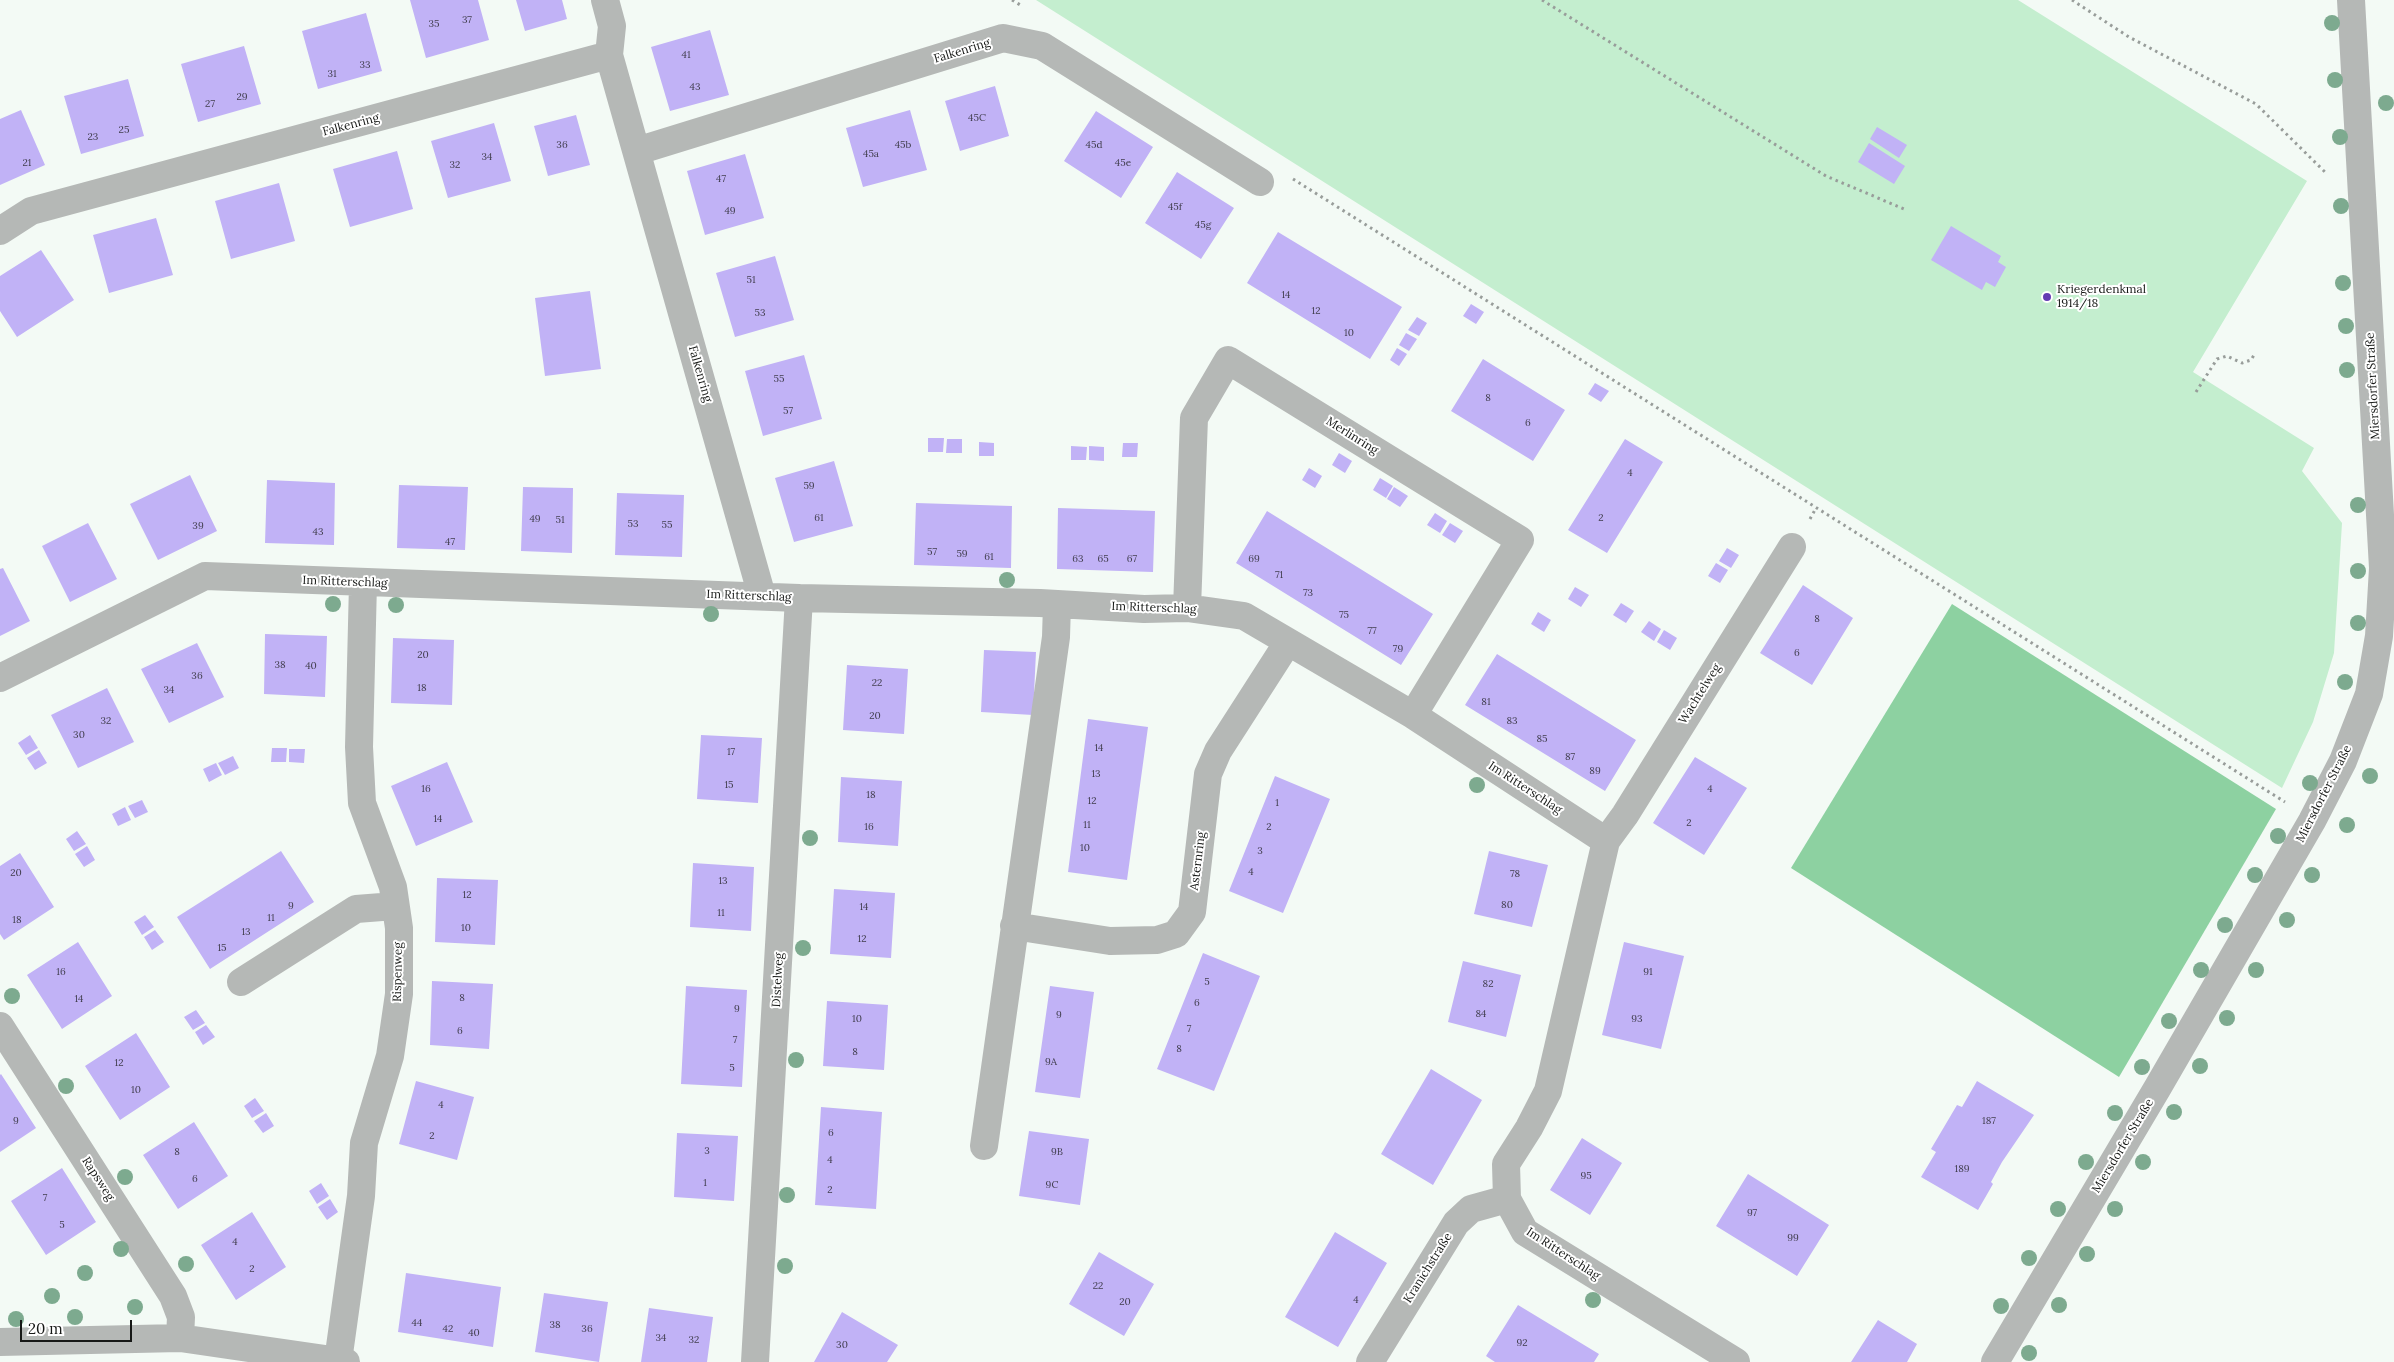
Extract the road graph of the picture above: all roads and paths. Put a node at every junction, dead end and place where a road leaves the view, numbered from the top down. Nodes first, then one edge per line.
1 (604, 0) edge
2 (1542, 0) edge
3 (2072, 0) edge
4 (2351, 0) edge
5 (610, 55) junction
6 (637, 151) junction
7 (2326, 173) dead end
8 (1286, 175) dead end
9 (1260, 182) dead end
10 (1904, 209) dead end
11 (0, 231) edge
12 (2254, 355) dead end
13 (2196, 392) dead end
14 (1792, 547) dead end
15 (363, 583) junction
16 (762, 596) junction
17 (799, 598) junction
18 (1057, 604) junction
19 (1187, 608) junction
20 (1288, 642) junction
21 (0, 678) edge
22 (1413, 715) junction
23 (2285, 802) dead end
24 (1606, 841) junction
25 (395, 906) junction
26 (1014, 926) junction
27 (241, 982) dead end
28 (0, 1026) edge
29 (984, 1146) dead end
30 (1507, 1199) junction
31 (180, 1338) junction
32 (0, 1342) edge
33 (342, 1361) edge
34 (755, 1362) edge
35 (1370, 1362) edge
36 (1736, 1362) edge
37 (1994, 1362) edge

1 - 5 street
2 - 10 path
3 - 7 path
4 - 37 street, Miersdorfer Straße
5 - 6 street, Falkenring
5 - 11 street, Falkenring
6 - 9 street, Falkenring
6 - 16 street, Falkenring
8 - 23 path
12 - 13 path
14 - 24 street, Wachtelweg
15 - 16 street, Im Ritterschlag
15 - 21 street, Im Ritterschlag
15 - 25 street, Rispenweg
16 - 17 street, Im Ritterschlag
17 - 18 street, Im Ritterschlag
17 - 34 street, Distelweg
18 - 19 street, Im Ritterschlag
18 - 26 street
19 - 20 street, Im Ritterschlag
19 - 22 street, Merlinring
20 - 22 street, Im Ritterschlag
20 - 26 street, Asternring
22 - 24 street, Im Ritterschlag
24 - 30 street, Im Ritterschlag
25 - 27 street
25 - 33 street, Rispenweg
26 - 29 street
28 - 31 street, Rapsweg
30 - 35 street, Kranichstraße
30 - 36 street, Im Ritterschlag
31 - 32 street
31 - 33 street

